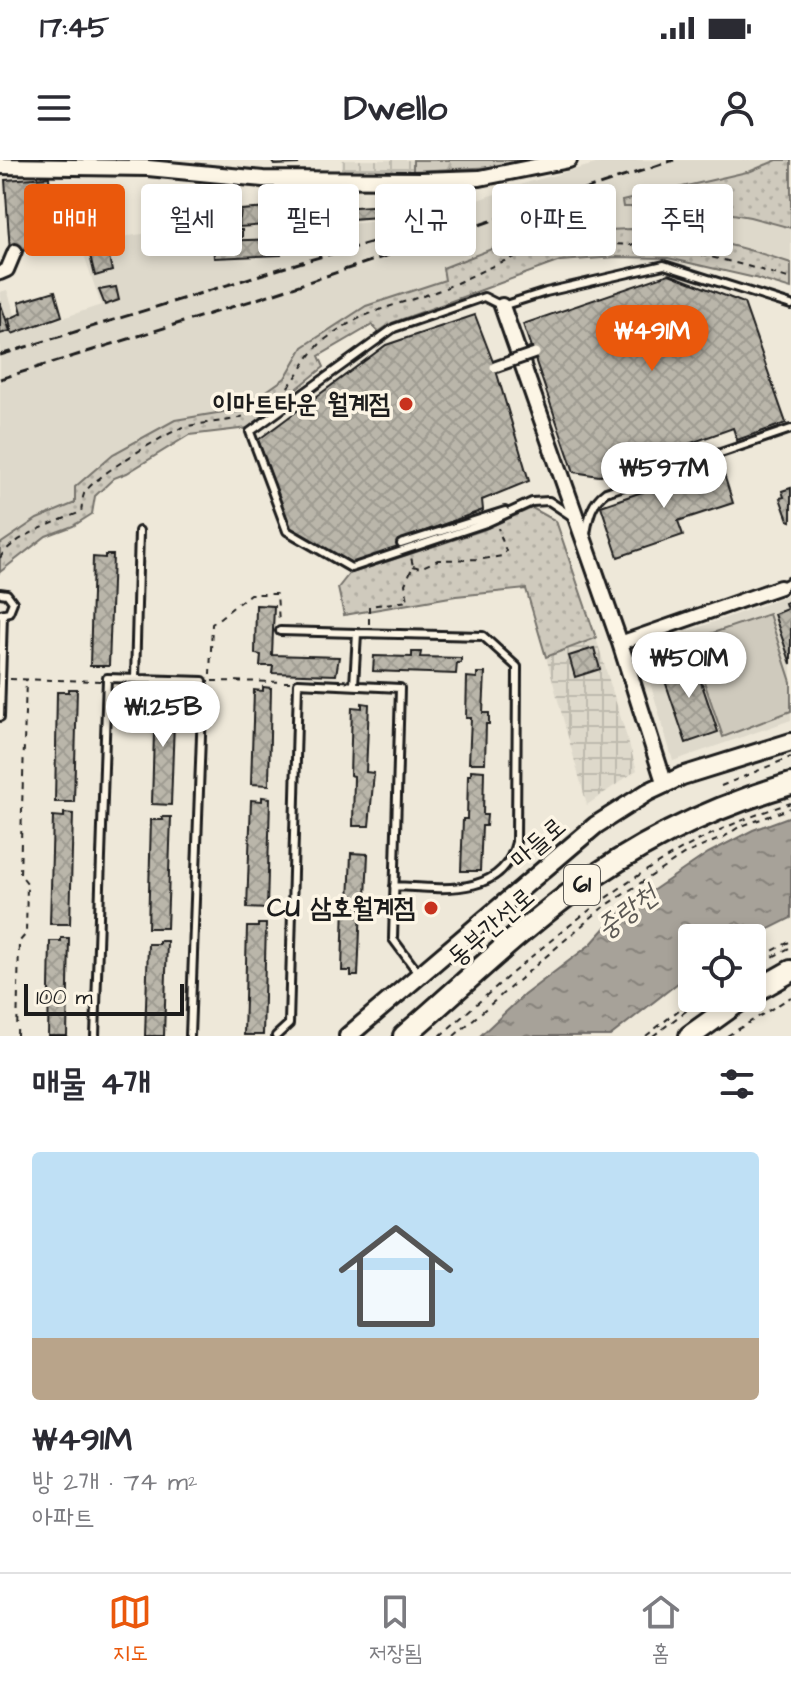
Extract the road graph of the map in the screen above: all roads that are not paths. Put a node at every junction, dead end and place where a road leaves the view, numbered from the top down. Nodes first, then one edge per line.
1 (569, 160) edge
2 (0, 166) edge
3 (15, 251) dead end
4 (7, 272) edge
5 (791, 305) edge
6 (502, 306) junction
7 (535, 353) dead end
8 (495, 367) dead end
9 (791, 429) edge
10 (532, 502) junction
11 (577, 520) junction
12 (139, 531) dead end
13 (585, 541) junction
14 (401, 544) dead end
15 (786, 584) edge
16 (0, 593) edge
17 (2, 614) edge
18 (280, 631) road end
19 (357, 633) junction
20 (620, 643) junction
21 (1, 679) edge
22 (135, 679) junction
23 (354, 685) junction
24 (0, 717) edge
25 (791, 742) edge
26 (791, 784) edge
27 (665, 785) junction
28 (394, 886) junction
29 (791, 971) edge
30 (420, 975) junction
31 (766, 985) edge
32 (723, 1012) edge
33 (95, 1036) edge
34 (190, 1036) edge
35 (276, 1036) edge
36 (348, 1036) edge
37 (404, 1036) edge
38 (690, 1036) edge

1 - 2 street
3 - 4 street
5 - 6 lane
6 - 10 lane
6 - 11 street
7 - 8 street, bridge
9 - 13 lane
10 - 11 lane
10 - 14 lane
11 - 13 street
12 - 22 lane
13 - 20 street
15 - 20 street
16 - 17 lane
17 - 21 lane
18 - 19 lane
19 - 23 lane
19 - 28 lane
20 - 27 street
21 - 24 lane
22 - 33 lane
22 - 34 lane
23 - 28 lane
23 - 35 lane
25 - 27 main road, 마들로
26 - 37 highway, 동부간선로 / 61
27 - 30 main road, 마들로
28 - 30 lane
29 - 31 highway
30 - 36 main road, 마들로
32 - 38 highway

